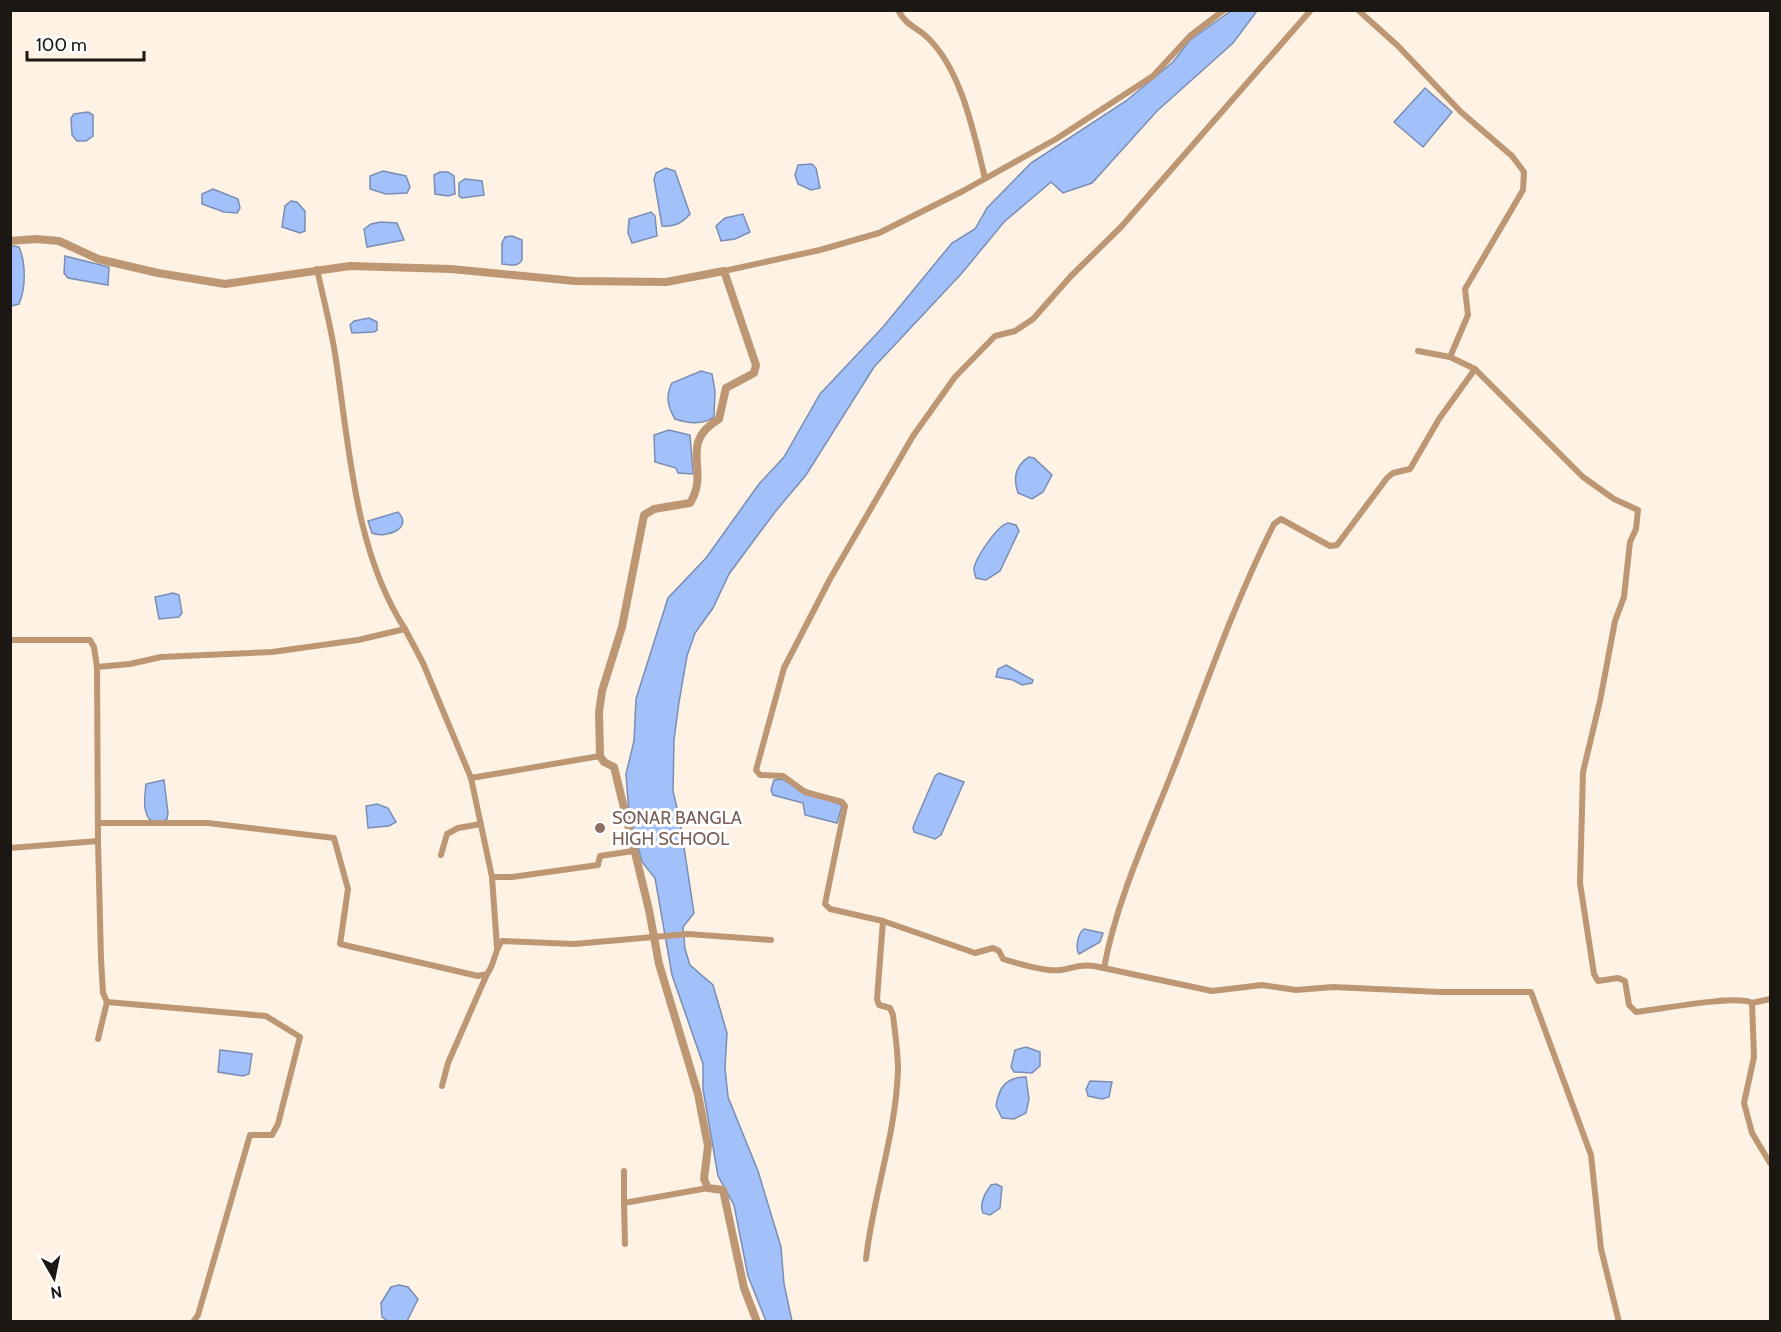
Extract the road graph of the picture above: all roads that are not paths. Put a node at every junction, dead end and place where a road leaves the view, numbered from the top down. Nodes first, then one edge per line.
1 (898, 10) edge
2 (1224, 10) edge
3 (1311, 10) edge
4 (1358, 10) edge
5 (985, 178) junction
6 (10, 241) edge
7 (317, 269) junction
8 (724, 271) junction
9 (1418, 351) dead end
10 (1450, 357) junction
11 (1475, 369) junction
12 (405, 630) junction
13 (10, 640) edge
14 (97, 667) junction
15 (600, 756) junction
16 (471, 778) junction
17 (99, 823) junction
18 (481, 824) junction
19 (98, 841) junction
20 (10, 848) edge
21 (633, 851) junction
22 (441, 855) dead end
23 (492, 877) junction
24 (883, 921) junction
25 (657, 937) junction
26 (771, 940) dead end
27 (497, 947) junction
28 (1104, 968) junction
29 (487, 974) junction
30 (1770, 999) edge
31 (107, 1002) junction
32 (1752, 1003) junction
33 (98, 1039) dead end
34 (442, 1086) dead end
35 (1770, 1163) edge
36 (624, 1171) dead end
37 (708, 1188) junction
38 (624, 1203) junction
39 (625, 1244) dead end
40 (866, 1259) dead end
41 (193, 1322) edge
42 (757, 1322) edge
43 (1619, 1322) edge

1 - 5 street
2 - 5 street
3 - 24 street
4 - 10 street
5 - 8 street
6 - 7 street
7 - 8 street
7 - 12 street
8 - 15 street
9 - 10 street
10 - 11 street
11 - 28 street
11 - 32 street
12 - 14 street
12 - 16 street
13 - 14 street
14 - 17 street
15 - 16 street
15 - 21 street
16 - 18 street
17 - 19 street
17 - 29 street
18 - 22 street
18 - 23 street
19 - 20 street
19 - 31 street
21 - 23 street
21 - 25 street
23 - 27 street
24 - 28 street
24 - 40 street
25 - 26 street
25 - 27 street
25 - 37 street
27 - 29 street
28 - 43 street
29 - 34 street
30 - 32 street
31 - 33 street
31 - 41 street
32 - 35 street
36 - 38 street
37 - 38 street
37 - 42 street
38 - 39 street

